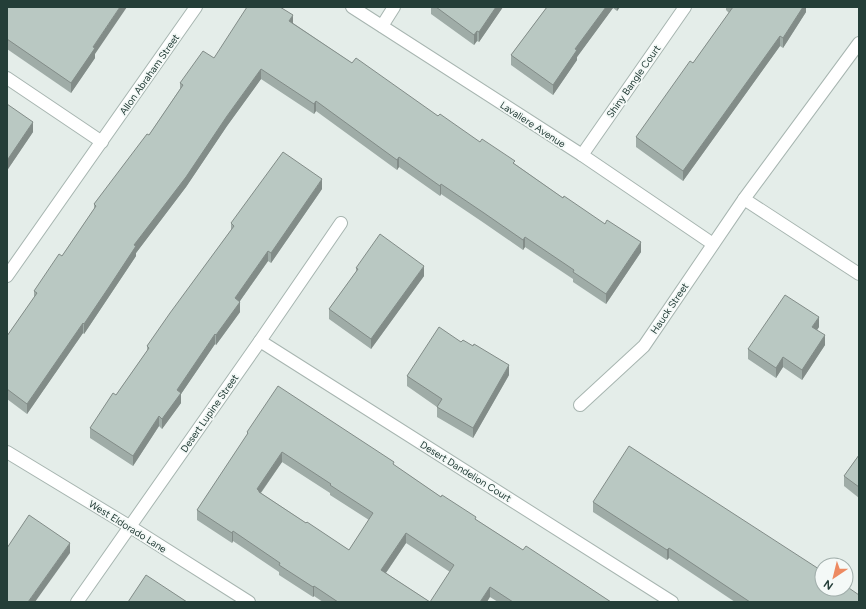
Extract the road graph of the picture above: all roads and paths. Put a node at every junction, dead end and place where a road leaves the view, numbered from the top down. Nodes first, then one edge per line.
1 (196, 7) edge
2 (352, 7) edge
3 (394, 7) edge
4 (685, 7) edge
5 (382, 26) junction
6 (859, 43) edge
7 (7, 78) edge
8 (102, 142) junction
9 (582, 155) junction
10 (744, 199) junction
11 (341, 223) dead end
12 (713, 244) junction
13 (11, 260) edge
14 (859, 274) edge
15 (7, 276) edge
16 (260, 340) junction
17 (580, 405) dead end
18 (7, 452) edge
19 (129, 526) junction
20 (77, 602) edge
21 (249, 602) edge
22 (672, 602) edge

1 - 8 street, Allon Abraham Street
2 - 5 street, Lavaliere Avenue
3 - 5 street
4 - 9 street, Shiny Bangle Court
5 - 9 street, Lavaliere Avenue
6 - 10 street, Hauck Street
7 - 8 street
8 - 13 street, Allon Abraham Street
9 - 12 street, Lavaliere Avenue
10 - 12 street, Hauck Street
10 - 14 street
11 - 16 street, Desert Lupine Street
12 - 17 street, Hauck Street
13 - 15 street, Allon Abraham Street
16 - 19 street, Desert Lupine Street
16 - 22 street, Desert Dandelion Court
18 - 19 street, West Eldorado Lane
19 - 20 street, Desert Lupine Street
19 - 21 street, West Eldorado Lane

